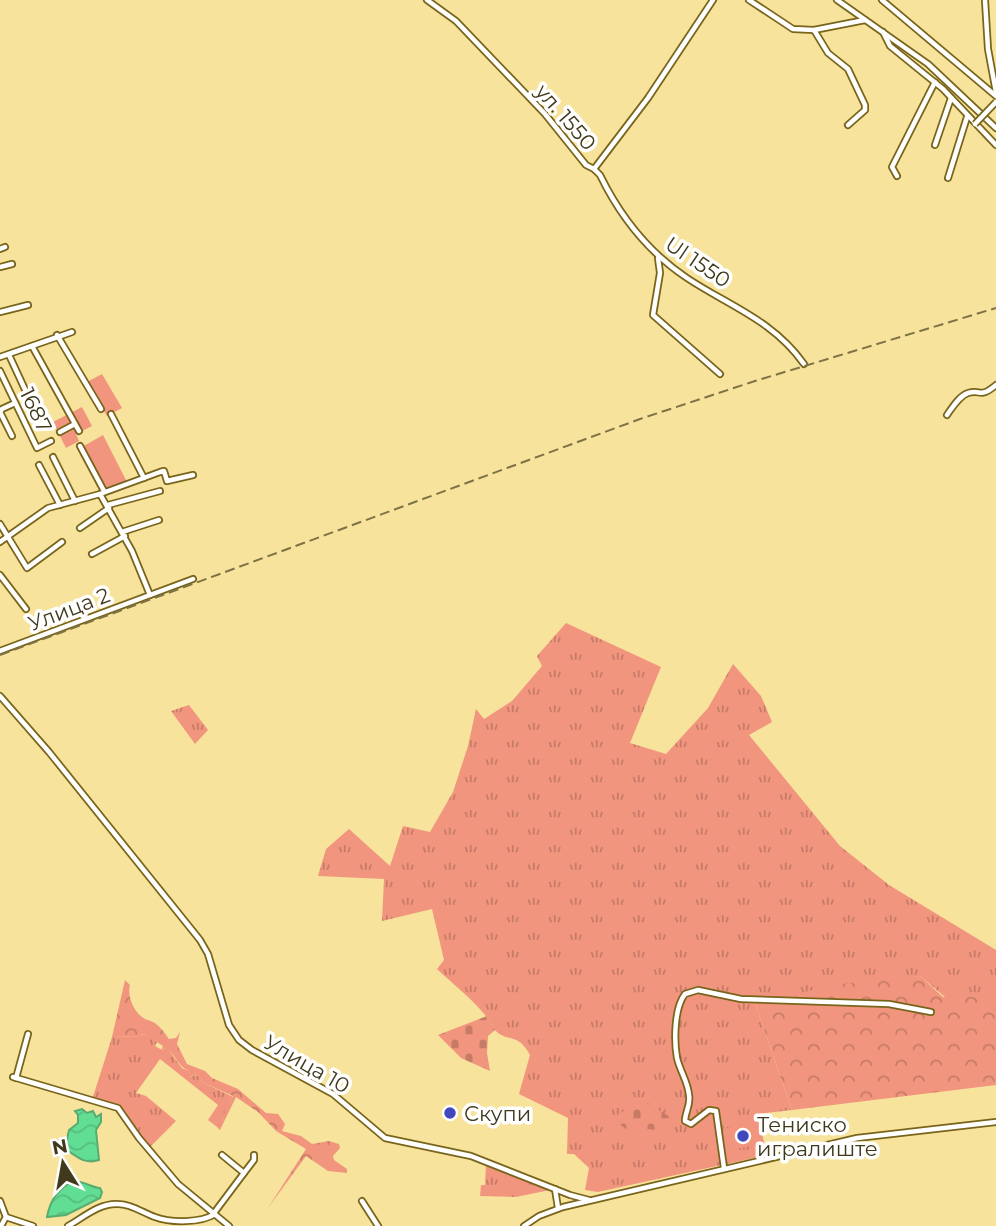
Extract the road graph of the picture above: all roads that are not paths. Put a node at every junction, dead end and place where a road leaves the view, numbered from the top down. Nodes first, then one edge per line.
1 (427, 0) edge
2 (713, 0) edge
3 (749, 0) edge
4 (837, 0) edge
5 (882, 0) edge
6 (985, 0) edge
7 (865, 20) junction
8 (814, 30) junction
9 (882, 32) junction
10 (935, 82) junction
11 (996, 94) edge
12 (951, 97) junction
13 (996, 102) edge
14 (967, 117) junction
15 (975, 124) junction
16 (848, 125) dead end
17 (996, 128) edge
18 (935, 145) dead end
19 (996, 145) edge
20 (594, 169) junction
21 (897, 176) dead end
22 (948, 178) dead end
23 (658, 257) junction
24 (12, 264) dead end
25 (0, 267) edge
26 (28, 305) dead end
27 (0, 312) edge
28 (72, 332) dead end
29 (57, 335) junction
30 (32, 346) junction
31 (9, 355) junction
32 (0, 357) edge
33 (803, 364) dead end
34 (0, 371) edge
35 (720, 374) dead end
36 (996, 385) edge
37 (15, 403) junction
38 (101, 409) dead end
39 (111, 414) dead end
40 (947, 415) dead end
41 (40, 422) dead end
42 (75, 424) junction
43 (60, 432) dead end
44 (79, 432) dead end
45 (12, 436) dead end
46 (51, 441) dead end
47 (80, 446) dead end
48 (53, 457) dead end
49 (39, 465) dead end
50 (192, 475) dead end
51 (144, 478) junction
52 (160, 491) dead end
53 (102, 492) junction
54 (75, 501) junction
55 (60, 505) junction
56 (109, 507) junction
57 (159, 520) dead end
58 (0, 524) edge
59 (80, 528) dead end
60 (123, 534) junction
61 (7, 537) junction
62 (0, 542) edge
63 (62, 542) dead end
64 (92, 554) dead end
65 (0, 575) edge
66 (193, 579) dead end
67 (149, 595) junction
68 (26, 609) dead end
69 (0, 651) edge
70 (0, 696) edge
71 (931, 1012) dead end
72 (27, 1034) dead end
73 (996, 1122) edge
74 (222, 1155) dead end
75 (254, 1155) dead end
76 (724, 1168) junction
77 (244, 1173) junction
78 (555, 1189) junction
79 (589, 1200) junction
80 (0, 1201) edge
81 (362, 1201) dead end
82 (558, 1208) junction
83 (215, 1214) junction
84 (6, 1217) junction
85 (1, 1226) edge
86 (33, 1226) edge
87 (68, 1226) edge
88 (229, 1226) edge
89 (378, 1226) edge
90 (524, 1226) edge

1 - 20 street, ул. 1550
2 - 20 street, ул. 1550
3 - 8 street
4 - 7 street
5 - 11 street
6 - 11 street
7 - 8 street
7 - 9 street
8 - 16 street
9 - 10 street
9 - 17 street
10 - 12 street
10 - 21 street
12 - 14 street
12 - 18 street
13 - 15 street, bridge
14 - 15 street
14 - 22 street
15 - 19 street
20 - 23 street, Ul 1550
23 - 33 street, Ul 1550
23 - 35 street
24 - 25 street
26 - 27 street
28 - 29 street
29 - 30 street
29 - 38 street
30 - 31 street
30 - 42 street, 1687
31 - 32 street
31 - 41 street, 1687
34 - 37 street, 1687
36 - 40 street
37 - 45 street
37 - 46 street, 1687
39 - 51 street
42 - 43 street
42 - 44 street, 1687
47 - 53 street
48 - 54 street
49 - 55 street
50 - 51 street
51 - 53 street
52 - 56 street
53 - 54 street
53 - 56 street
54 - 55 street
55 - 61 street
56 - 59 street
56 - 60 street
57 - 60 street, Улица 2
58 - 61 street
60 - 64 street, Улица 2
60 - 67 street
61 - 62 street
61 - 63 street
65 - 68 street, Улица 2
66 - 67 street, Улица 2
67 - 69 street, Улица 2
70 - 78 street, Улица 10
71 - 76 street
72 - 83 street
73 - 76 street
74 - 77 street
75 - 77 street
76 - 79 street
77 - 83 street
78 - 79 street, Улица 10
78 - 82 street
79 - 82 street
80 - 84 street
81 - 89 street
82 - 90 street
83 - 87 street
83 - 88 street
84 - 85 street
84 - 86 street

